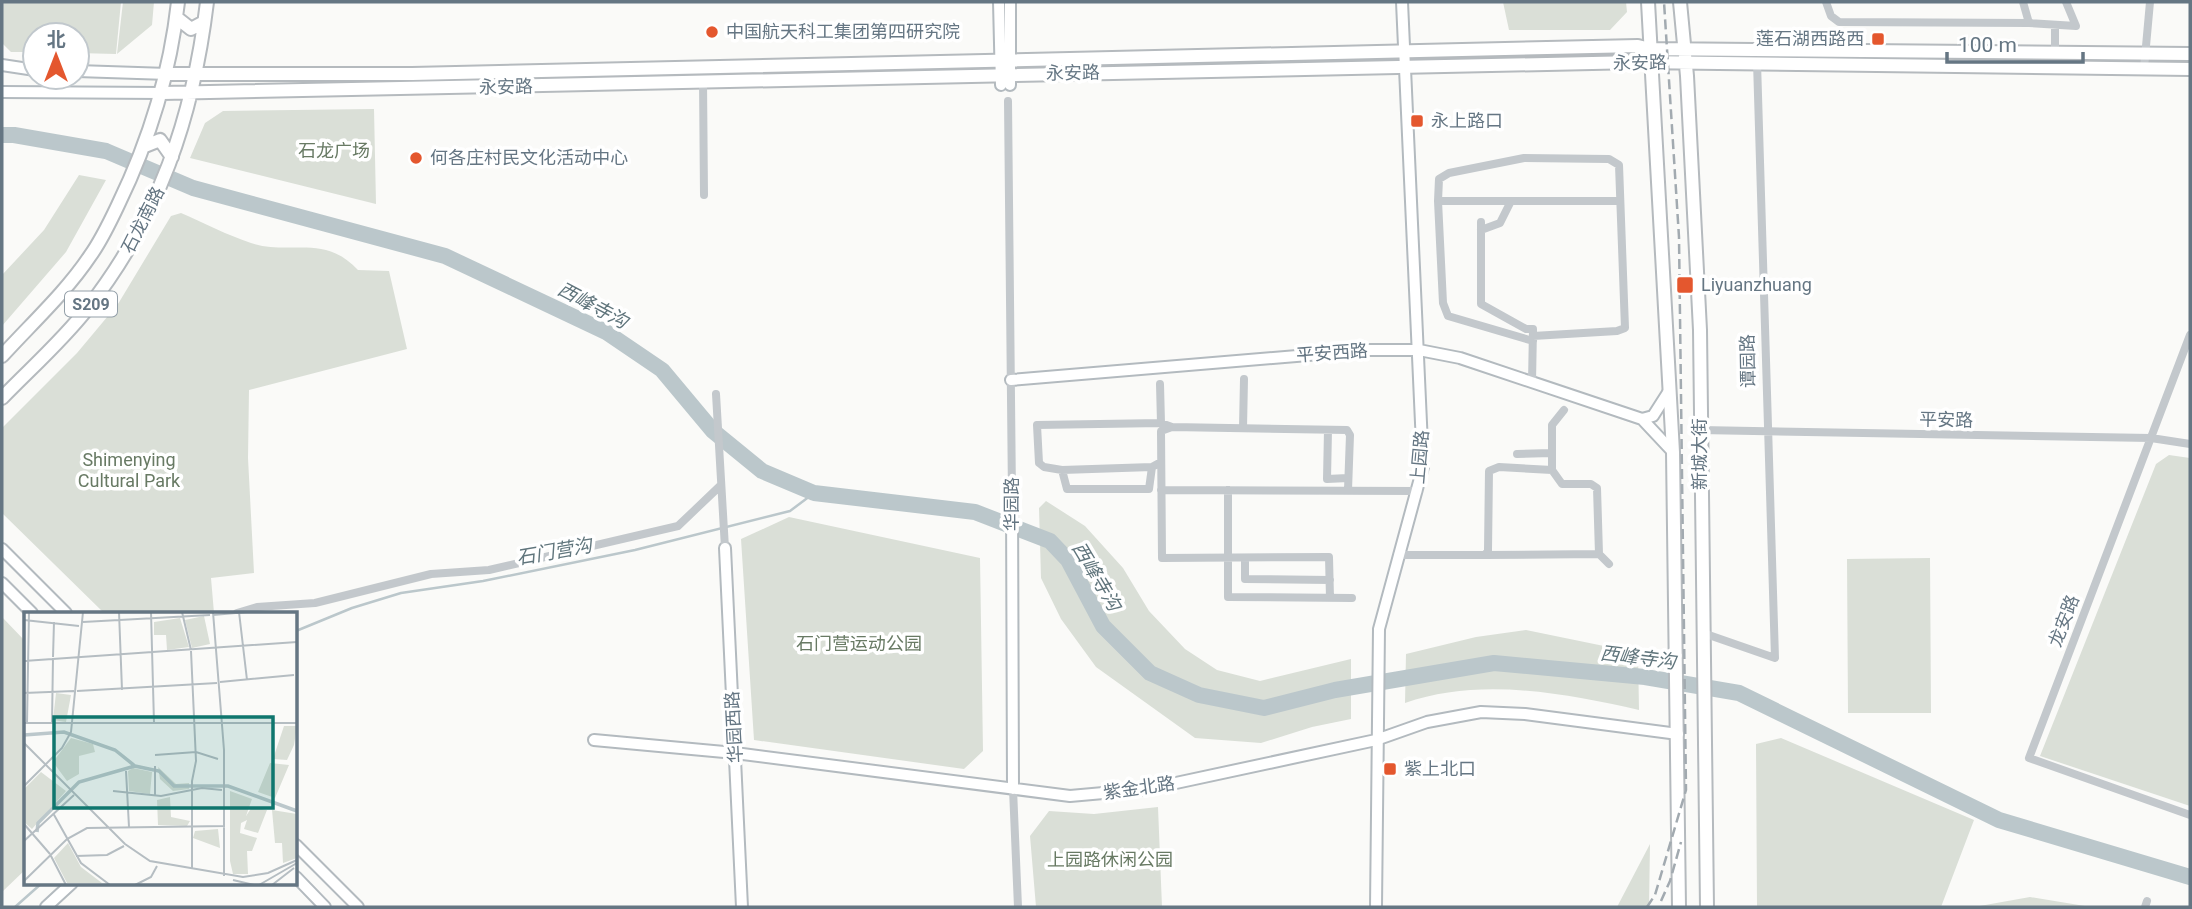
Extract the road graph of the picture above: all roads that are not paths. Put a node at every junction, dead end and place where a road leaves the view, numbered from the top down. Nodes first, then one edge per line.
1 (178, 2) edge
2 (206, 2) edge
3 (999, 2) edge
4 (1010, 2) edge
5 (1402, 2) edge
6 (1648, 2) edge
7 (1680, 2) edge
8 (1826, 2) edge
9 (2023, 2) edge
10 (2066, 2) edge
11 (2150, 2) edge
12 (177, 18) junction
13 (204, 22) junction
14 (2029, 23) junction
15 (2055, 26) junction
16 (1650, 48) junction
17 (1684, 48) junction
18 (1404, 50) junction
19 (2055, 51) junction
20 (2145, 54) junction
21 (2190, 54) edge
22 (1006, 60) junction
23 (1651, 62) junction
24 (1686, 62) junction
25 (1757, 62) junction
26 (2, 65) edge
27 (1405, 66) junction
28 (21, 68) edge
29 (2144, 68) junction
30 (2190, 69) edge
31 (91, 71) edge
32 (168, 74) junction
33 (196, 75) junction
34 (1006, 80) junction
35 (703, 81) junction
36 (2, 92) edge
37 (192, 92) junction
38 (163, 93) junction
39 (1008, 101) dead end
40 (145, 146) junction
41 (172, 158) junction
42 (704, 195) dead end
43 (1438, 201) junction
44 (1619, 201) junction
45 (1510, 203) junction
46 (2190, 335) edge
47 (1533, 339) junction
48 (1419, 350) junction
49 (2, 356) edge
50 (2186, 359) edge
51 (1244, 379) dead end
52 (1011, 380) junction
53 (1532, 382) junction
54 (1160, 384) dead end
55 (1669, 391) junction
56 (716, 394) dead end
57 (2, 398) edge
58 (1564, 410) dead end
59 (1642, 419) junction
60 (1161, 423) junction
61 (1172, 427) junction
62 (1243, 428) junction
63 (1328, 430) junction
64 (1700, 430) junction
65 (1767, 433) junction
66 (2151, 438) junction
67 (2190, 444) edge
68 (1673, 452) junction
69 (1551, 453) junction
70 (1517, 454) dead end
71 (1161, 462) junction
72 (1152, 467) junction
73 (1062, 470) junction
74 (1552, 470) junction
75 (1349, 478) junction
76 (721, 485) junction
77 (1161, 489) junction
78 (1228, 490) junction
79 (1348, 490) junction
80 (1418, 491) junction
81 (1012, 497) joint
82 (724, 548) joint
83 (2, 549) edge
84 (1599, 554) junction
85 (1398, 555) junction
86 (1485, 555) junction
87 (1227, 558) junction
88 (1245, 558) junction
89 (1609, 564) dead end
90 (1330, 580) junction
91 (2, 583) edge
92 (1330, 598) junction
93 (1352, 598) dead end
94 (31, 612) edge
95 (65, 612) edge
96 (240, 612) edge
97 (1703, 633) junction
98 (1678, 734) junction
99 (594, 740) dead end
100 (1376, 740) junction
101 (735, 753) junction
102 (1013, 789) junction
103 (2190, 815) edge
104 (298, 847) edge
105 (298, 879) edge
106 (71, 884) edge
107 (46, 907) edge
108 (326, 907) edge
109 (358, 907) edge
110 (742, 907) edge
111 (1018, 907) edge
112 (1377, 907) edge
113 (1679, 907) edge
114 (1707, 907) edge

1 - 12 main road, 石龙南路 / S209
2 - 13 main road, 石龙南路 / S209
3 - 22 street
4 - 22 street
5 - 18 street, 上园路
6 - 16 main road, 新城大街
7 - 17 main road, 新城大街
8 - 14 street
9 - 14 street
10 - 15 street
11 - 20 street
12 - 13 main road
12 - 32 main road, 石龙南路 / S209
13 - 33 main road, 石龙南路 / S209
14 - 15 street
15 - 19 street
16 - 17 main road, 永安路
16 - 18 main road, 永安路
16 - 23 main road, 新城大街
17 - 19 main road, 永安路
17 - 24 main road, 新城大街
18 - 22 main road, 永安路
18 - 27 street, 上园路
19 - 20 main road, 永安路
20 - 21 main road, 永安路
20 - 29 street
22 - 33 main road, 永安路
22 - 34 street
23 - 24 main road, 永安路
23 - 27 main road, 永安路
23 - 55 main road, 新城大街
24 - 25 main road, 永安路
24 - 64 main road, 新城大街
25 - 29 main road, 永安路
25 - 65 street, 谭园路
26 - 28 street
27 - 34 main road, 永安路
27 - 48 street, 上园路
29 - 30 main road, 永安路
31 - 32 street
32 - 33 main road, 永安路
32 - 38 main road, 石龙南路 / S209
33 - 37 main road, 石龙南路 / S209
34 - 35 main road, 永安路
35 - 37 main road, 永安路
35 - 42 street
36 - 38 street, 永安路
37 - 38 main road, 永安路
37 - 41 main road, 石龙南路 / S209
38 - 40 main road, 石龙南路 / S209
39 - 52 street, 华园路
40 - 41 main road
40 - 49 main road, 石龙南路 / S209
41 - 57 main road, 石龙南路 / S209
43 - 44 street
43 - 45 street
43 - 47 street
44 - 45 street
44 - 47 street
45 - 47 street
46 - 50 street, 龙安路
47 - 53 street
48 - 52 street, 平安西路
48 - 53 street, 平安西路
48 - 80 street, 上园路
50 - 66 street, 龙安路
51 - 62 street
52 - 81 street, 华园路
53 - 59 street, 平安西路
54 - 60 street
55 - 59 street
55 - 68 main road, 新城大街
56 - 76 street
58 - 69 street
59 - 68 street
60 - 61 street
60 - 73 street
61 - 62 street
61 - 71 street
62 - 63 street
63 - 75 street
63 - 75 street
64 - 65 street, 平安路
64 - 97 main road, 新城大街
65 - 66 street, 平安路
65 - 97 street, 谭园路
66 - 67 street, 平安路
66 - 103 street, 龙安路
68 - 98 main road, 新城大街
69 - 70 street
69 - 74 street
71 - 72 street
71 - 77 street
72 - 73 street
72 - 73 street
74 - 84 street
74 - 86 street
75 - 79 street
76 - 82 street
76 - 96 street
77 - 78 street
77 - 87 street
78 - 79 street
78 - 87 street
79 - 80 street
80 - 85 street, 上园路
81 - 102 street, 华园路
82 - 101 street, 华园西路
83 - 95 street
84 - 86 street
84 - 89 street
85 - 86 street
85 - 100 street, 上园路
87 - 88 street
87 - 92 street
88 - 90 street
88 - 90 street
90 - 92 street
91 - 94 street
92 - 93 street
97 - 114 main road, 新城大街
98 - 100 street, 紫金北路
98 - 113 main road, 新城大街
99 - 101 street, 紫金北路
100 - 102 street, 紫金北路
100 - 112 street, 上园路
101 - 102 street, 紫金北路
101 - 110 street, 华园西路
102 - 111 street, 华园路
104 - 109 street
105 - 108 street
106 - 107 street

